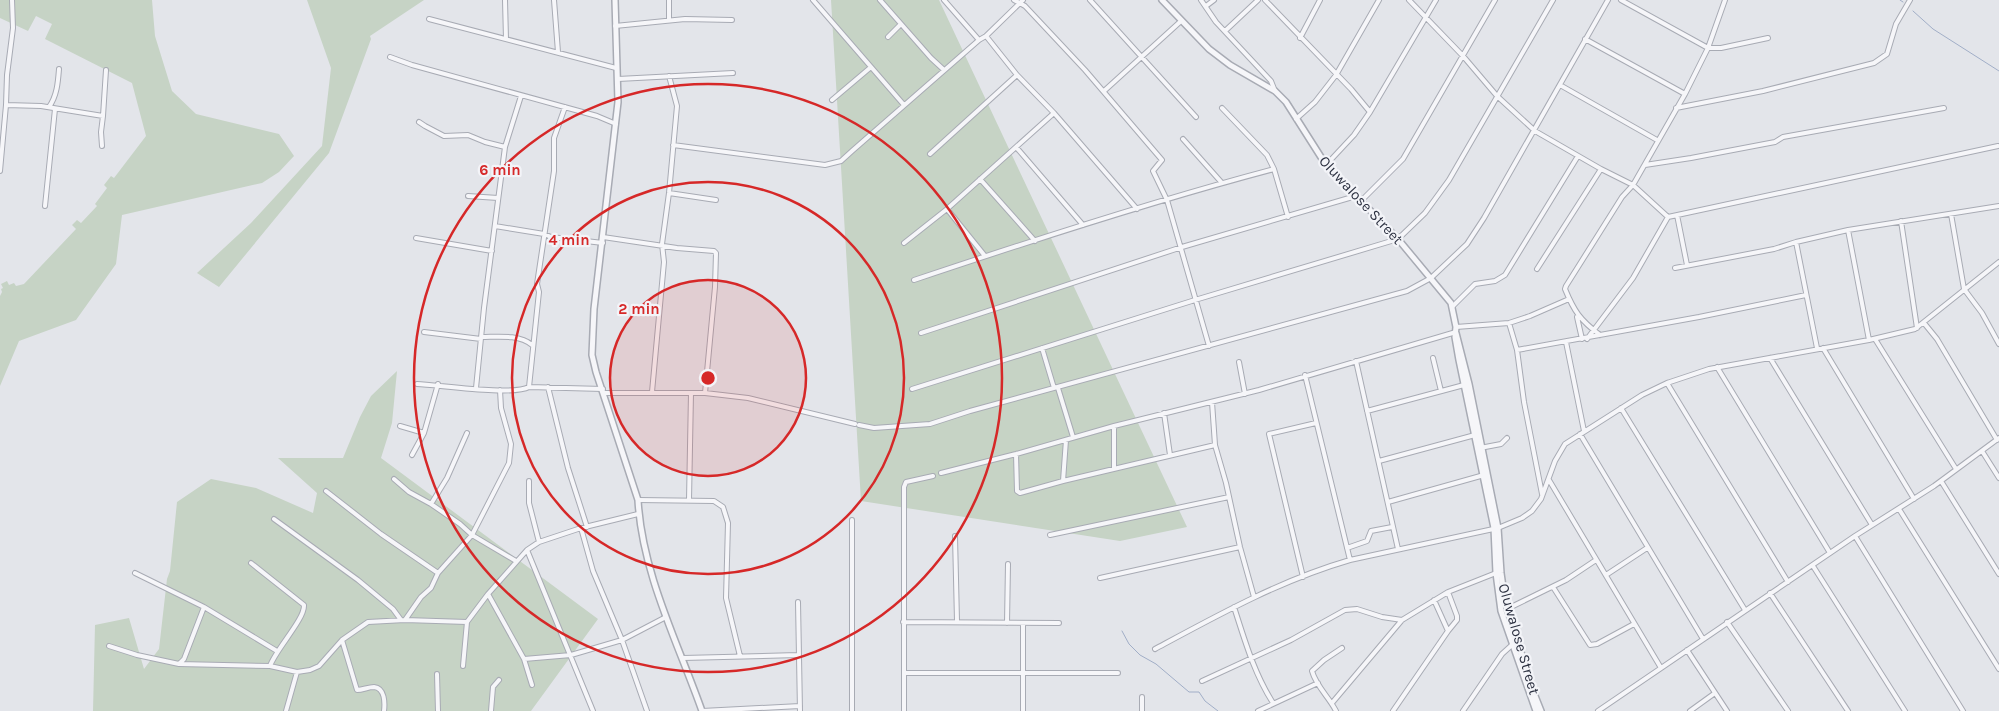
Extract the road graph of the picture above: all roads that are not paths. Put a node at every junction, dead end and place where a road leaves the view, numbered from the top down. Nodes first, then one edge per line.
1 (12, 0) edge
2 (505, 0) edge
3 (554, 0) edge
4 (615, 0) edge
5 (669, 0) edge
6 (813, 0) edge
7 (880, 0) edge
8 (944, 0) edge
9 (1014, 0) edge
10 (1090, 0) edge
11 (1162, 0) edge
12 (1201, 0) edge
13 (1214, 0) edge
14 (1258, 0) edge
15 (1265, 0) edge
16 (1320, 0) edge
17 (1379, 0) edge
18 (1409, 0) edge
19 (1436, 0) edge
20 (1495, 0) edge
21 (1553, 0) edge
22 (1608, 0) edge
23 (1621, 0) edge
24 (1725, 0) edge
25 (1910, 0) edge
26 (1021, 2) edge
27 (1206, 6) junction
28 (1426, 18) junction
29 (428, 19) dead end
30 (669, 20) junction
31 (732, 20) dead end
32 (1181, 21) junction
33 (901, 24) junction
34 (615, 26) junction
35 (1225, 30) junction
36 (986, 36) junction
37 (888, 37) dead end
38 (1300, 38) junction
39 (1768, 38) dead end
40 (506, 39) junction
41 (1584, 39) junction
42 (979, 40) junction
43 (1708, 48) junction
44 (558, 52) junction
45 (1463, 56) junction
46 (390, 57) dead end
47 (1142, 58) junction
48 (871, 67) junction
49 (616, 68) junction
50 (59, 69) dead end
51 (106, 70) dead end
52 (944, 70) junction
53 (733, 74) dead end
54 (1017, 75) junction
55 (1336, 75) junction
56 (669, 76) junction
57 (618, 79) junction
58 (1560, 85) junction
59 (1104, 91) junction
60 (1275, 91) junction
61 (1685, 94) junction
62 (521, 96) junction
63 (1497, 96) junction
64 (832, 100) dead end
65 (6, 105) junction
66 (904, 105) junction
67 (49, 107) junction
68 (565, 108) junction
69 (1222, 108) dead end
70 (1676, 108) junction
71 (1944, 108) dead end
72 (55, 109) junction
73 (1370, 112) junction
74 (1054, 114) junction
75 (103, 116) junction
76 (1196, 117) dead end
77 (1296, 119) junction
78 (419, 122) dead end
79 (616, 124) junction
80 (1535, 131) junction
81 (2, 134) edge
82 (1183, 139) dead end
83 (1657, 140) junction
84 (1, 144) edge
85 (673, 145) junction
86 (102, 146) dead end
87 (1016, 146) junction
88 (1998, 146) edge
89 (505, 147) junction
90 (930, 154) dead end
91 (1578, 156) junction
92 (1326, 165) junction
93 (1644, 165) junction
94 (1274, 169) junction
95 (1600, 169) junction
96 (0, 171) edge
97 (980, 179) junction
98 (1222, 183) junction
99 (1633, 185) junction
100 (670, 193) junction
101 (468, 196) dead end
102 (1356, 196) junction
103 (498, 198) junction
104 (716, 200) dead end
105 (1167, 200) junction
106 (1361, 201) junction
107 (45, 206) dead end
108 (1999, 206) edge
109 (947, 209) junction
110 (1137, 209) junction
111 (1951, 214) junction
112 (1677, 215) junction
113 (1288, 217) junction
114 (1668, 218) junction
115 (1901, 221) junction
116 (1083, 225) junction
117 (495, 226) junction
118 (1848, 230) junction
119 (544, 234) junction
120 (416, 238) dead end
121 (1398, 239) junction
122 (603, 240) junction
123 (1035, 241) junction
124 (1796, 242) junction
125 (904, 243) dead end
126 (662, 244) junction
127 (1182, 247) junction
128 (492, 251) junction
129 (985, 256) junction
130 (1999, 262) edge
131 (1687, 265) junction
132 (1675, 268) dead end
133 (1537, 269) dead end
134 (1431, 278) junction
135 (914, 280) dead end
136 (1964, 289) junction
137 (1806, 295) junction
138 (1569, 298) junction
139 (1195, 300) junction
140 (1452, 307) junction
141 (1577, 315) junction
142 (1509, 323) junction
143 (1924, 324) junction
144 (1917, 328) junction
145 (1456, 329) junction
146 (1593, 330) junction
147 (424, 332) dead end
148 (921, 333) dead end
149 (1600, 335) junction
150 (481, 338) junction
151 (1584, 339) junction
152 (1876, 339) junction
153 (1869, 340) junction
154 (1566, 342) junction
155 (532, 344) junction
156 (1999, 344) edge
157 (1209, 346) junction
158 (1042, 348) junction
159 (1817, 348) junction
160 (1823, 348) junction
161 (1517, 350) junction
162 (1433, 358) dead end
163 (1770, 358) junction
164 (1356, 361) junction
165 (1239, 362) dead end
166 (1717, 368) junction
167 (1305, 375) junction
168 (1667, 383) junction
169 (417, 384) dead end
170 (438, 384) junction
171 (1464, 385) junction
172 (529, 387) junction
173 (548, 387) junction
174 (476, 388) junction
175 (1056, 388) junction
176 (912, 389) dead end
177 (500, 390) junction
178 (603, 391) junction
179 (1441, 391) junction
180 (652, 392) junction
181 (705, 393) junction
182 (691, 394) junction
183 (1244, 394) junction
184 (1212, 402) junction
185 (1621, 408) junction
186 (1367, 411) junction
187 (1164, 413) junction
188 (1316, 423) junction
189 (400, 426) dead end
190 (1114, 426) junction
191 (1582, 432) junction
192 (424, 433) junction
193 (467, 433) dead end
194 (1475, 435) junction
195 (1072, 437) junction
196 (1507, 438) dead end
197 (1998, 439) edge
198 (1066, 440) junction
199 (1215, 445) junction
200 (1480, 448) junction
201 (1982, 451) junction
202 (1016, 454) junction
203 (412, 455) dead end
204 (1170, 455) junction
205 (1379, 462) junction
206 (1114, 469) junction
207 (1956, 469) junction
208 (941, 473) dead end
209 (1484, 475) junction
210 (933, 476) dead end
211 (1999, 478) edge
212 (394, 479) dead end
213 (1549, 480) junction
214 (529, 481) dead end
215 (1063, 481) junction
216 (1941, 481) junction
217 (326, 491) dead end
218 (1542, 494) junction
219 (1229, 497) junction
220 (1914, 498) junction
221 (638, 500) junction
222 (689, 500) junction
223 (1388, 502) junction
224 (431, 504) junction
225 (1899, 509) junction
226 (638, 514) junction
227 (274, 519) dead end
228 (852, 520) dead end
229 (1872, 525) junction
230 (587, 526) junction
231 (1392, 527) junction
232 (581, 528) junction
233 (1496, 528) junction
234 (472, 535) junction
235 (1050, 535) dead end
236 (955, 536) dead end
237 (1855, 536) junction
238 (539, 542) junction
239 (1240, 547) junction
240 (1347, 548) junction
241 (1647, 548) junction
242 (1398, 549) junction
243 (526, 550) junction
244 (1830, 553) junction
245 (1350, 560) junction
246 (1596, 560) junction
247 (516, 561) junction
248 (251, 563) dead end
249 (1008, 564) dead end
250 (1813, 566) junction
251 (135, 573) dead end
252 (438, 573) junction
253 (1496, 573) junction
254 (1999, 574) edge
255 (1606, 575) junction
256 (1303, 577) junction
257 (1100, 578) dead end
258 (1788, 582) junction
259 (1553, 587) junction
260 (1448, 592) junction
261 (488, 594) junction
262 (1770, 594) junction
263 (1254, 598) junction
264 (1434, 600) junction
265 (798, 602) dead end
266 (204, 607) junction
267 (1234, 607) junction
268 (1507, 609) junction
269 (1745, 610) junction
270 (666, 617) junction
271 (403, 620) junction
272 (1402, 620) junction
273 (957, 621) junction
274 (467, 622) junction
275 (903, 622) junction
276 (1727, 622) junction
277 (1007, 623) junction
278 (1023, 623) junction
279 (1059, 623) dead end
280 (1634, 624) junction
281 (1448, 630) junction
282 (1703, 639) junction
283 (342, 640) junction
284 (622, 640) junction
285 (1513, 644) junction
286 (109, 646) dead end
287 (1342, 648) dead end
288 (1155, 649) dead end
289 (1687, 650) junction
290 (277, 651) junction
291 (571, 655) junction
292 (798, 655) junction
293 (740, 656) junction
294 (683, 658) junction
295 (524, 659) junction
296 (1250, 659) junction
297 (179, 664) junction
298 (270, 666) junction
299 (464, 666) dead end
300 (1661, 668) junction
301 (1999, 669) edge
302 (297, 672) junction
303 (1024, 672) junction
304 (904, 673) junction
305 (1118, 673) dead end
306 (437, 674) dead end
307 (499, 680) dead end
308 (1202, 681) dead end
309 (1318, 683) junction
310 (532, 686) dead end
311 (1715, 693) junction
312 (1142, 697) dead end
313 (1272, 703) junction
314 (1332, 703) junction
315 (800, 708) edge
316 (1465, 710) edge
317 (286, 711) edge
318 (384, 711) edge
319 (438, 711) edge
320 (491, 711) edge
321 (593, 711) edge
322 (647, 711) edge
323 (702, 711) edge
324 (852, 711) edge
325 (904, 711) edge
326 (1024, 711) edge
327 (1142, 711) edge
328 (1258, 711) edge
329 (1336, 711) edge
330 (1393, 711) edge
331 (1536, 711) edge
332 (1542, 711) edge
333 (1598, 711) edge
334 (1690, 711) edge
335 (1727, 711) edge
336 (1788, 711) edge
337 (1848, 711) edge
338 (1905, 711) edge
339 (1963, 711) edge

1 - 65 street
2 - 40 street
3 - 44 street
4 - 34 street
5 - 30 street
6 - 48 street
7 - 33 street
8 - 42 street
9 - 26 street
10 - 47 street
11 - 32 street, Oluwalose Street
12 - 27 street
13 - 27 street
14 - 35 street
15 - 38 street
16 - 38 street
17 - 55 street
18 - 28 street
19 - 28 street
20 - 45 street
21 - 63 street
22 - 41 street
23 - 43 street
24 - 43 street
25 - 70 street
26 - 36 street
26 - 59 street
27 - 35 street
28 - 45 street
28 - 73 street
29 - 40 street
30 - 31 street
30 - 34 street
32 - 47 street
32 - 60 street, Oluwalose Street
33 - 37 street
33 - 52 street
34 - 49 street
35 - 60 street
36 - 42 street
36 - 54 street
38 - 55 street
39 - 43 street
40 - 44 street
41 - 58 street
41 - 61 street
42 - 52 street
43 - 61 street
44 - 49 street
45 - 63 street
45 - 106 street
46 - 62 street
47 - 59 street
47 - 76 street
48 - 64 street
48 - 66 street
49 - 57 street
50 - 67 street
51 - 75 street
52 - 66 street
53 - 56 street
54 - 74 street
54 - 90 street
55 - 73 street
55 - 77 street
56 - 57 street
56 - 85 street
57 - 79 street
58 - 80 street
58 - 83 street
59 - 105 street
60 - 77 street, Oluwalose Street
61 - 70 street
62 - 68 street
62 - 89 street
63 - 80 street
63 - 121 street
65 - 67 street
65 - 81 street
66 - 85 street
67 - 72 street
68 - 79 street
68 - 119 street
69 - 94 street
70 - 83 street
71 - 93 street
72 - 75 street
72 - 107 street
73 - 92 street
74 - 87 street
74 - 110 street
75 - 86 street
77 - 92 street, Oluwalose Street
78 - 89 street
79 - 122 street
80 - 91 street
80 - 134 street
81 - 84 street
82 - 98 street
83 - 93 street
84 - 96 street
85 - 100 street
87 - 97 street
87 - 116 street
88 - 112 street
89 - 103 street
91 - 95 street
91 - 140 street
92 - 102 street, Oluwalose Street
93 - 99 street
94 - 98 street
94 - 113 street
95 - 99 street
95 - 133 street
97 - 109 street
97 - 123 street
98 - 105 street
99 - 114 street
99 - 138 street
100 - 104 street
100 - 126 street
101 - 103 street
102 - 106 street, Oluwalose Street
102 - 113 street
103 - 117 street
105 - 110 street
105 - 127 street
106 - 121 street, Oluwalose Street
108 - 111 street
109 - 125 street
109 - 129 street
110 - 116 street
111 - 115 street
111 - 136 street
112 - 114 street
112 - 131 street
113 - 127 street
114 - 146 street
115 - 118 street
115 - 144 street
116 - 123 street
117 - 119 street
117 - 128 street
118 - 124 street
118 - 153 street
119 - 122 street
119 - 155 street
120 - 128 street
121 - 134 street, Oluwalose Street
121 - 139 street
122 - 126 street
122 - 178 street
123 - 129 street
124 - 131 street
124 - 137 street
126 - 180 street
126 - 181 street
127 - 139 street
127 - 148 street
128 - 150 street
129 - 135 street
130 - 136 street
131 - 132 street
134 - 140 street, Oluwalose Street
134 - 157 street
136 - 143 street
136 - 156 street
137 - 149 street
137 - 159 street
138 - 141 street
138 - 142 street
139 - 157 street
139 - 158 street
140 - 145 street, Oluwalose Street
141 - 146 street
141 - 151 street
142 - 145 street
142 - 161 street
143 - 144 street
143 - 197 street
144 - 152 street
145 - 164 street
145 - 171 street, Oluwalose Street
145 - 200 street, Oluwalose Street
146 - 149 street
146 - 151 street
147 - 150 street
149 - 151 street
150 - 155 street
150 - 174 street
151 - 154 street
152 - 153 street
152 - 207 street
153 - 160 street
154 - 161 street
154 - 191 street
155 - 172 street
157 - 175 street
158 - 175 street
158 - 176 street
159 - 160 street
159 - 163 street
160 - 220 street
161 - 218 street
162 - 179 street
163 - 166 street
163 - 229 street
164 - 167 street
164 - 186 street
165 - 183 street
166 - 168 street
166 - 244 street
167 - 183 street
167 - 188 street
168 - 185 street
168 - 258 street
169 - 170 street
170 - 174 street
170 - 192 street
171 - 179 street
171 - 194 street, Oluwalose Street
172 - 173 street
172 - 177 street
173 - 178 street
173 - 230 street
174 - 177 street
175 - 181 street
175 - 195 street
177 - 234 street
178 - 180 street
178 - 221 street
179 - 186 street
180 - 182 street
181 - 182 street
182 - 222 street
183 - 184 street
184 - 187 street
184 - 199 street
185 - 191 street
185 - 269 street
186 - 205 street
187 - 190 street
187 - 204 street
188 - 240 street
188 - 256 street
189 - 192 street
190 - 195 street
190 - 206 street
191 - 213 street
191 - 241 street
192 - 203 street
193 - 224 street
194 - 200 street, Oluwalose Street
194 - 205 street
195 - 198 street
196 - 200 street
197 - 201 street
198 - 202 street
198 - 215 street
199 - 204 street
199 - 219 street
200 - 209 street, Oluwalose Street
200 - 233 street, Oluwalose Street
201 - 207 street
201 - 211 street
202 - 208 street
202 - 215 street
204 - 206 street
205 - 223 street
206 - 215 street
207 - 216 street
209 - 223 street
209 - 233 street, Oluwalose Street
210 - 275 street
212 - 224 street
213 - 218 street
213 - 246 street
214 - 238 street
216 - 220 street
216 - 254 street
217 - 252 street
218 - 233 street
219 - 235 street
219 - 239 street
220 - 225 street
221 - 222 street
221 - 226 street
222 - 293 street
223 - 231 street
224 - 234 street
225 - 229 street
225 - 301 street
226 - 230 street
226 - 270 street
227 - 271 street
228 - 324 street
229 - 237 street
230 - 232 street
231 - 240 street
231 - 242 street
232 - 238 street
232 - 284 street
233 - 242 street
233 - 253 street, Oluwalose Street
233 - 268 street, Oluwalose Street
234 - 247 street
234 - 252 street
236 - 273 street
237 - 244 street
237 - 339 street
238 - 243 street
239 - 257 street
239 - 263 street
240 - 245 street
241 - 255 street
241 - 282 street
242 - 245 street
243 - 247 street
243 - 291 street
244 - 250 street
245 - 256 street
246 - 255 street
246 - 259 street
247 - 261 street
248 - 290 street
249 - 277 street
250 - 258 street
250 - 338 street
251 - 266 street
252 - 271 street
253 - 260 street
253 - 285 street, Oluwalose Street
255 - 280 street
256 - 263 street
258 - 262 street
259 - 268 street
259 - 280 street
260 - 264 street
260 - 281 street
261 - 274 street
261 - 295 street
262 - 269 street
262 - 337 street
263 - 267 street
264 - 272 street
264 - 281 street
265 - 292 street
266 - 290 street
266 - 297 street
267 - 288 street
267 - 296 street
268 - 332 street, Oluwalose Street
269 - 276 street
270 - 284 street
270 - 294 street
271 - 274 street
271 - 283 street
272 - 296 street
272 - 314 street
273 - 275 street
273 - 277 street
274 - 299 street
275 - 304 street
276 - 282 street
276 - 336 street
277 - 278 street
278 - 279 street
278 - 303 street
280 - 300 street
281 - 330 street
282 - 289 street
283 - 302 street
283 - 318 street
284 - 291 street
284 - 322 street
285 - 316 street
285 - 331 street, Oluwalose Street
286 - 297 street
287 - 309 street
289 - 300 street
289 - 311 street
290 - 298 street
291 - 295 street
291 - 321 street
292 - 293 street
292 - 315 street
293 - 294 street
294 - 323 street
295 - 310 street
296 - 308 street
296 - 313 street
297 - 298 street
298 - 302 street
300 - 333 street
302 - 317 street
303 - 304 street
303 - 305 street
303 - 326 street
304 - 325 street
306 - 319 street
307 - 320 street
309 - 313 street
309 - 314 street
311 - 334 street
311 - 335 street
312 - 327 street
313 - 328 street
314 - 329 street
315 - 323 street

